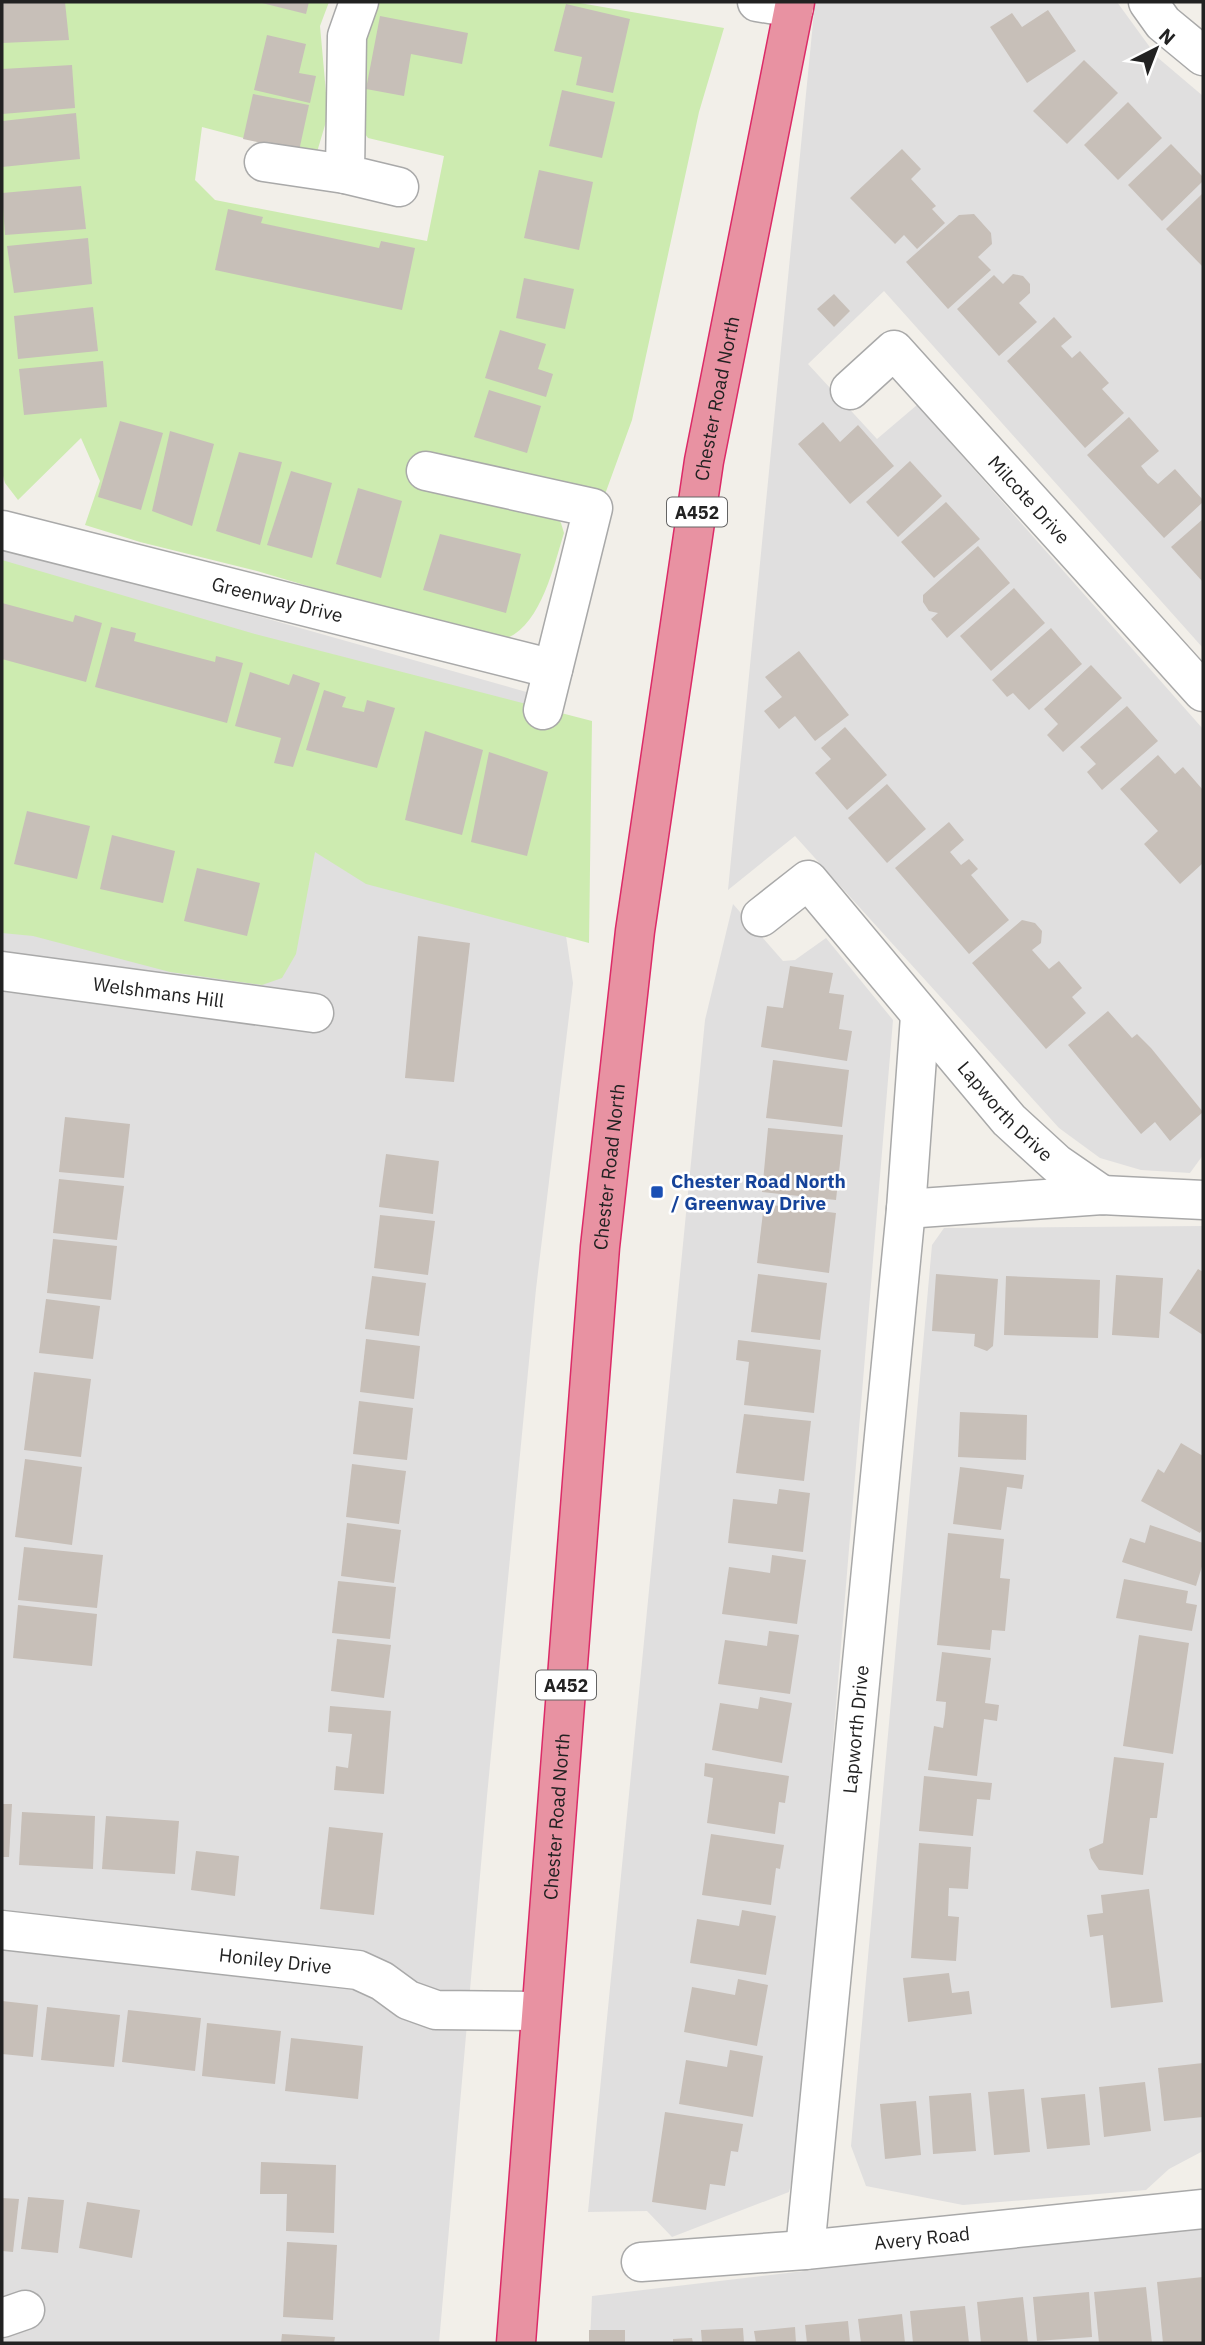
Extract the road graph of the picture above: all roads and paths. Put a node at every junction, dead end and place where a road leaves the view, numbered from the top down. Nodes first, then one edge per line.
1 (359, 2) edge
2 (757, 2) edge
3 (1148, 2) edge
4 (794, 5) edge
5 (1203, 56) edge
6 (264, 162) dead end
7 (345, 174) junction
8 (400, 187) dead end
9 (850, 390) dead end
10 (426, 471) dead end
11 (2, 530) edge
12 (553, 669) junction
13 (1203, 692) edge
14 (543, 710) dead end
15 (761, 917) dead end
16 (2, 971) edge
17 (314, 1013) dead end
18 (920, 1016) junction
19 (1102, 1195) junction
20 (1203, 1200) edge
21 (906, 1209) junction
22 (2, 1930) edge
23 (540, 2011) junction
24 (1203, 2209) edge
25 (805, 2250) junction
26 (641, 2262) dead end
27 (516, 2343) edge

1 - 7 street
2 - 4 street
3 - 5 street
4 - 23 highway, Chester Road North / A452
6 - 7 street
7 - 8 street
9 - 13 street, Milcote Drive
10 - 12 street
11 - 12 street, Greenway Drive
12 - 14 street
15 - 18 street, Lapworth Drive
16 - 17 street, Welshmans Hill
18 - 19 street, Lapworth Drive
18 - 21 street, Lapworth Drive
19 - 20 street
19 - 21 street
21 - 25 street, Lapworth Drive
22 - 23 street, Honiley Drive
23 - 27 highway, Chester Road North / A452
24 - 25 street, Avery Road
25 - 26 street, Avery Road

